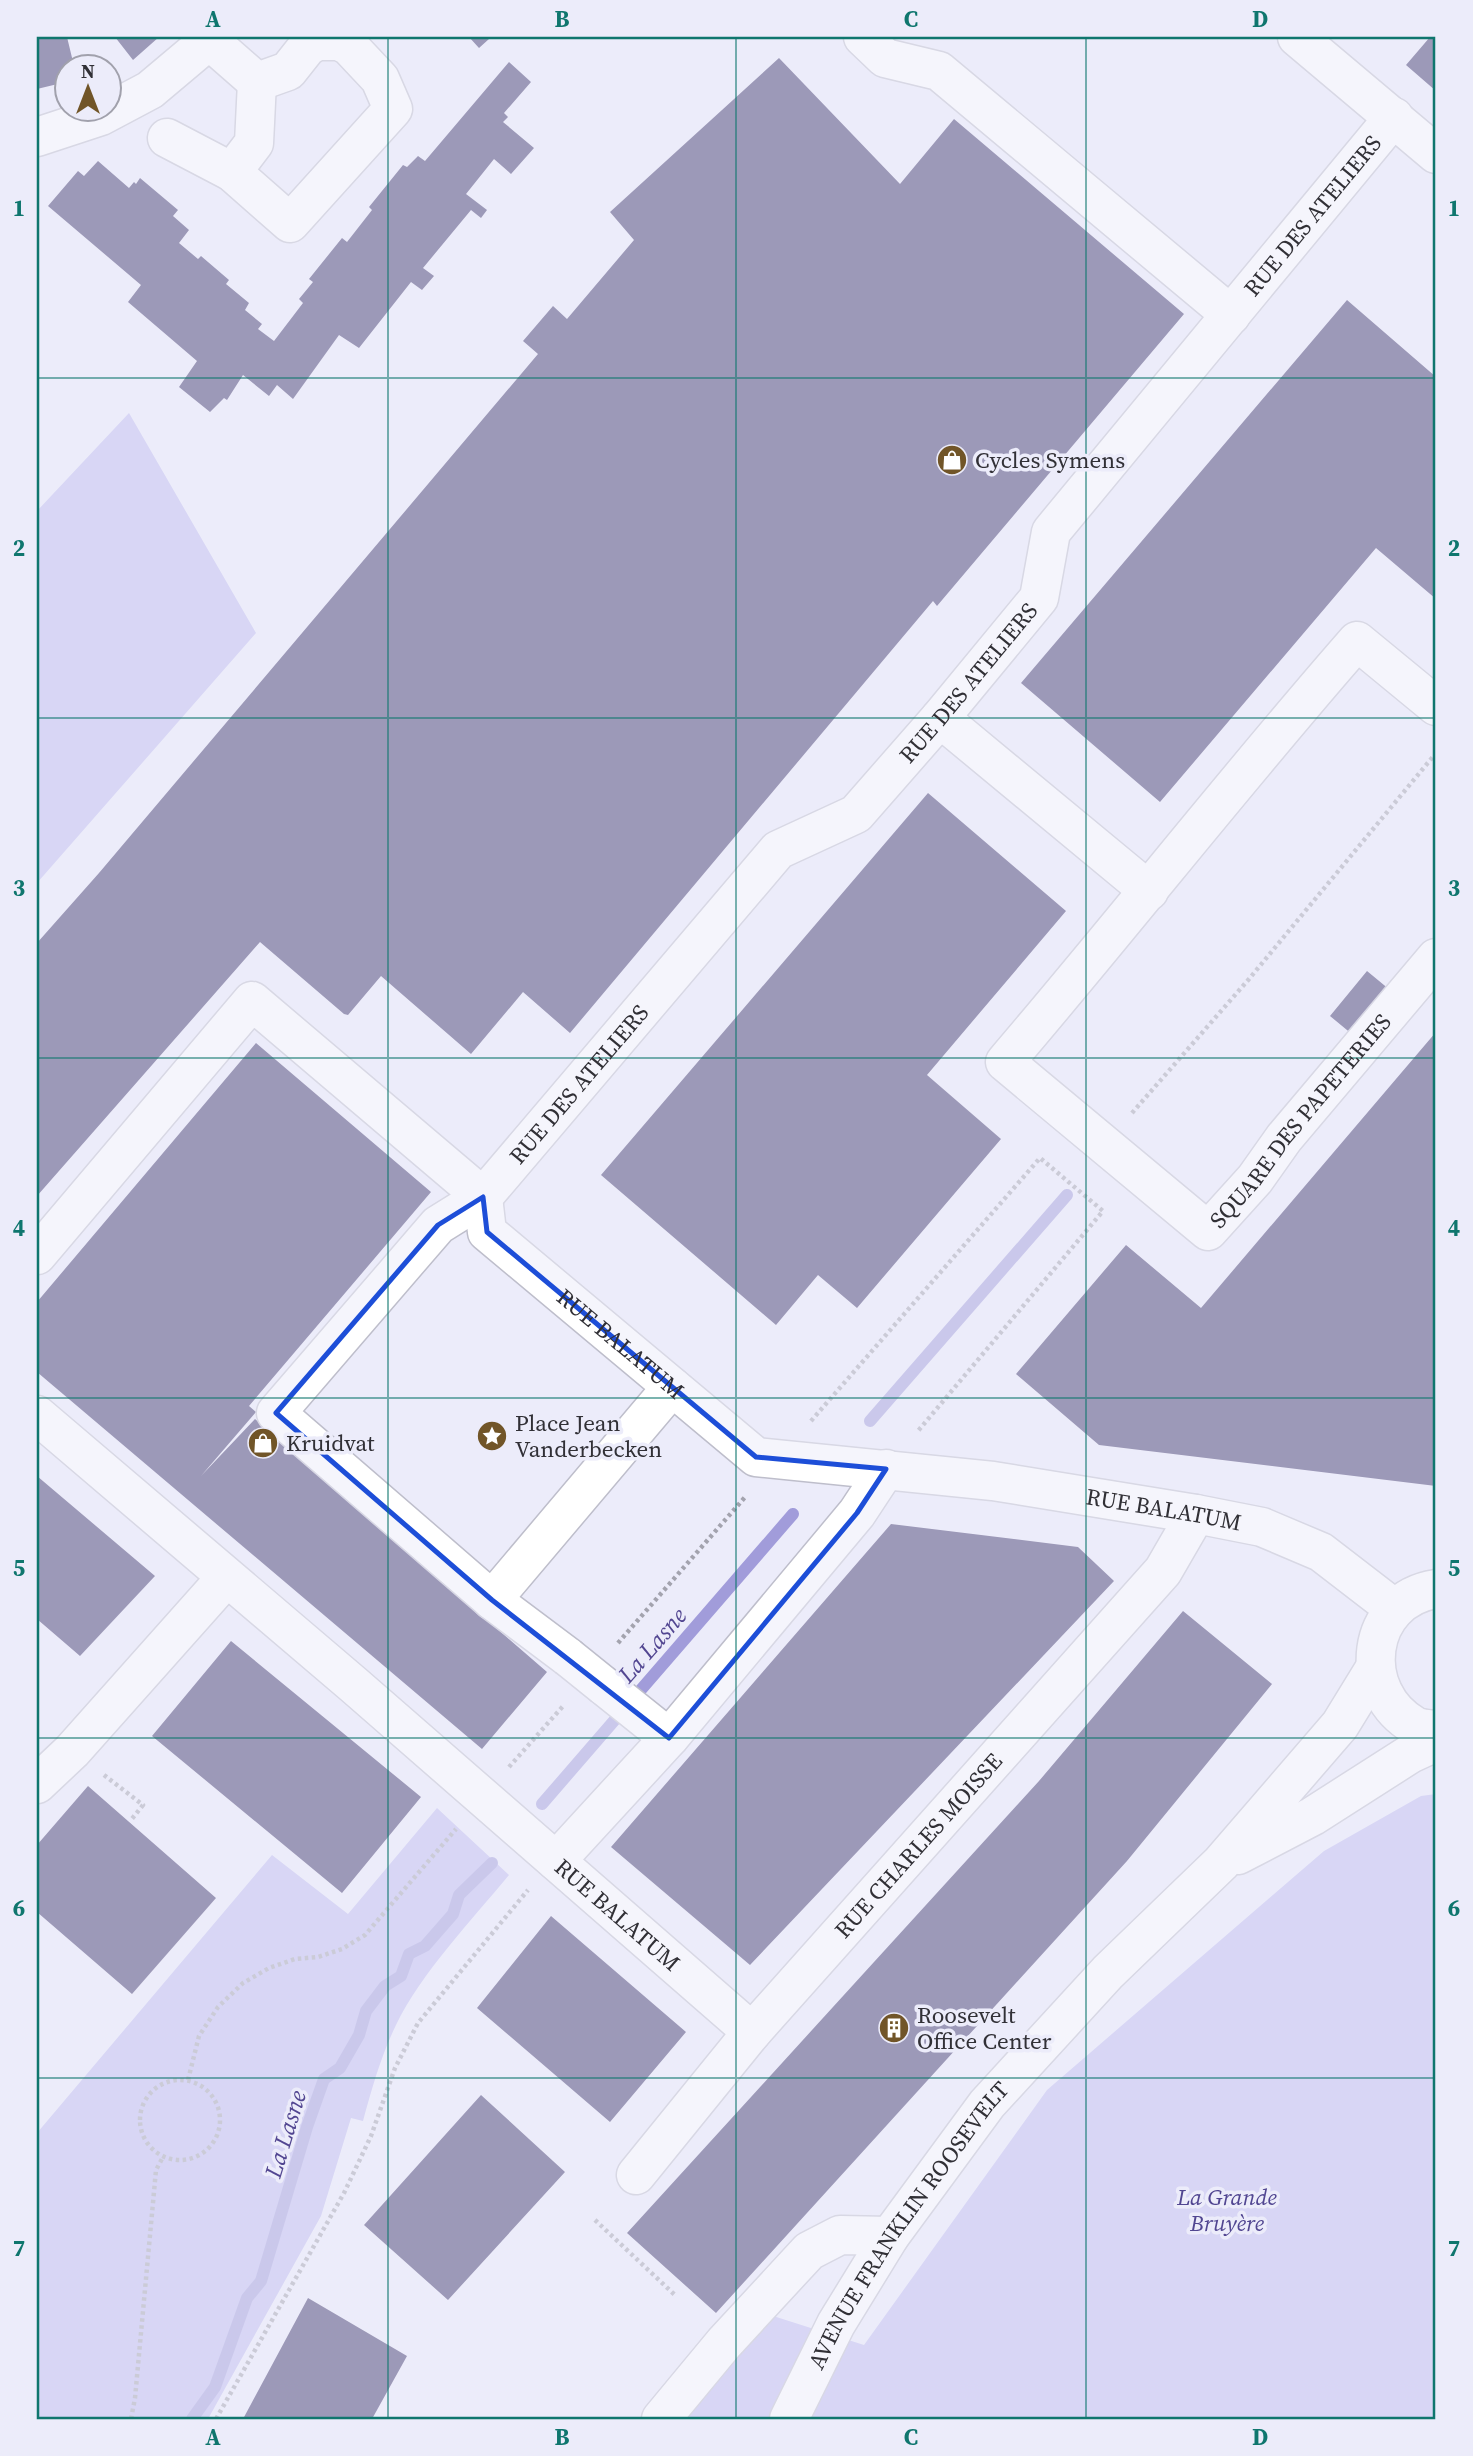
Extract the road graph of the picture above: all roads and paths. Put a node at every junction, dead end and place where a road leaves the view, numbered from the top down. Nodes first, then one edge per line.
1 (863, 37) edge
2 (1297, 37) edge
3 (211, 38) edge
4 (257, 82) junction
5 (1394, 117) junction
6 (37, 137) edge
7 (167, 138) dead end
8 (1436, 154) edge
9 (232, 173) junction
10 (1231, 315) junction
11 (1435, 703) edge
12 (940, 718) junction
13 (1436, 753) edge
14 (1149, 891) junction
15 (1436, 958) edge
16 (1105, 1145) junction
17 (483, 1197) junction
18 (37, 1255) edge
19 (672, 1387) junction
20 (37, 1415) edge
21 (886, 1469) junction
22 (1196, 1514) junction
23 (226, 1578) junction
24 (1436, 1589) edge
25 (492, 1600) junction
26 (1395, 1609) junction
27 (1375, 1668) junction
28 (1436, 1730) edge
29 (669, 1738) junction
30 (1436, 1742) edge
31 (72, 1752) junction
32 (37, 1784) edge
33 (483, 1797) junction
34 (131, 1820) dead end
35 (556, 1861) junction
36 (1221, 1863) junction
37 (514, 1906) dead end
38 (752, 2032) junction
39 (188, 2080) junction
40 (163, 2157) junction
41 (636, 2175) dead end
42 (595, 2220) dead end
43 (890, 2236) junction
44 (677, 2296) dead end
45 (131, 2419) edge
46 (216, 2419) edge
47 (661, 2419) edge
48 (789, 2419) edge

1 - 10 street
2 - 5 street
3 - 4 street
3 - 6 street
4 - 9 street
4 - 9 street
5 - 8 street
5 - 10 street, RUE DES ATELIERS
7 - 9 street
10 - 12 street, RUE DES ATELIERS
11 - 14 street, SQUARE DES PAPETERIES
12 - 14 street
12 - 17 street, RUE DES ATELIERS
13 - 16 path
14 - 16 street, SQUARE DES PAPETERIES
15 - 16 street, SQUARE DES PAPETERIES
17 - 18 street
17 - 19 street, RUE BALATUM
17 - 25 street
19 - 21 street, RUE BALATUM
19 - 25 street
20 - 23 street, RUE BALATUM
21 - 22 street, RUE BALATUM
21 - 29 street
22 - 26 street, RUE BALATUM
22 - 38 street, RUE CHARLES MOISSE
23 - 31 street
23 - 33 street, RUE BALATUM
24 - 26 street
25 - 29 street, bridge
26 - 27 street
27 - 28 street
27 - 36 street, AVENUE FRANKLIN ROOSEVELT
29 - 35 street
30 - 36 street, AVENUE FRANKLIN ROOSEVELT
31 - 32 street
31 - 34 path
33 - 35 street, RUE BALATUM
33 - 39 path
35 - 38 street, RUE BALATUM
36 - 43 street, AVENUE FRANKLIN ROOSEVELT
37 - 46 path
38 - 41 street, RUE CHARLES MOISSE
39 - 40 path
39 - 40 path
40 - 45 path
42 - 44 path
43 - 47 street
43 - 48 street, AVENUE FRANKLIN ROOSEVELT

